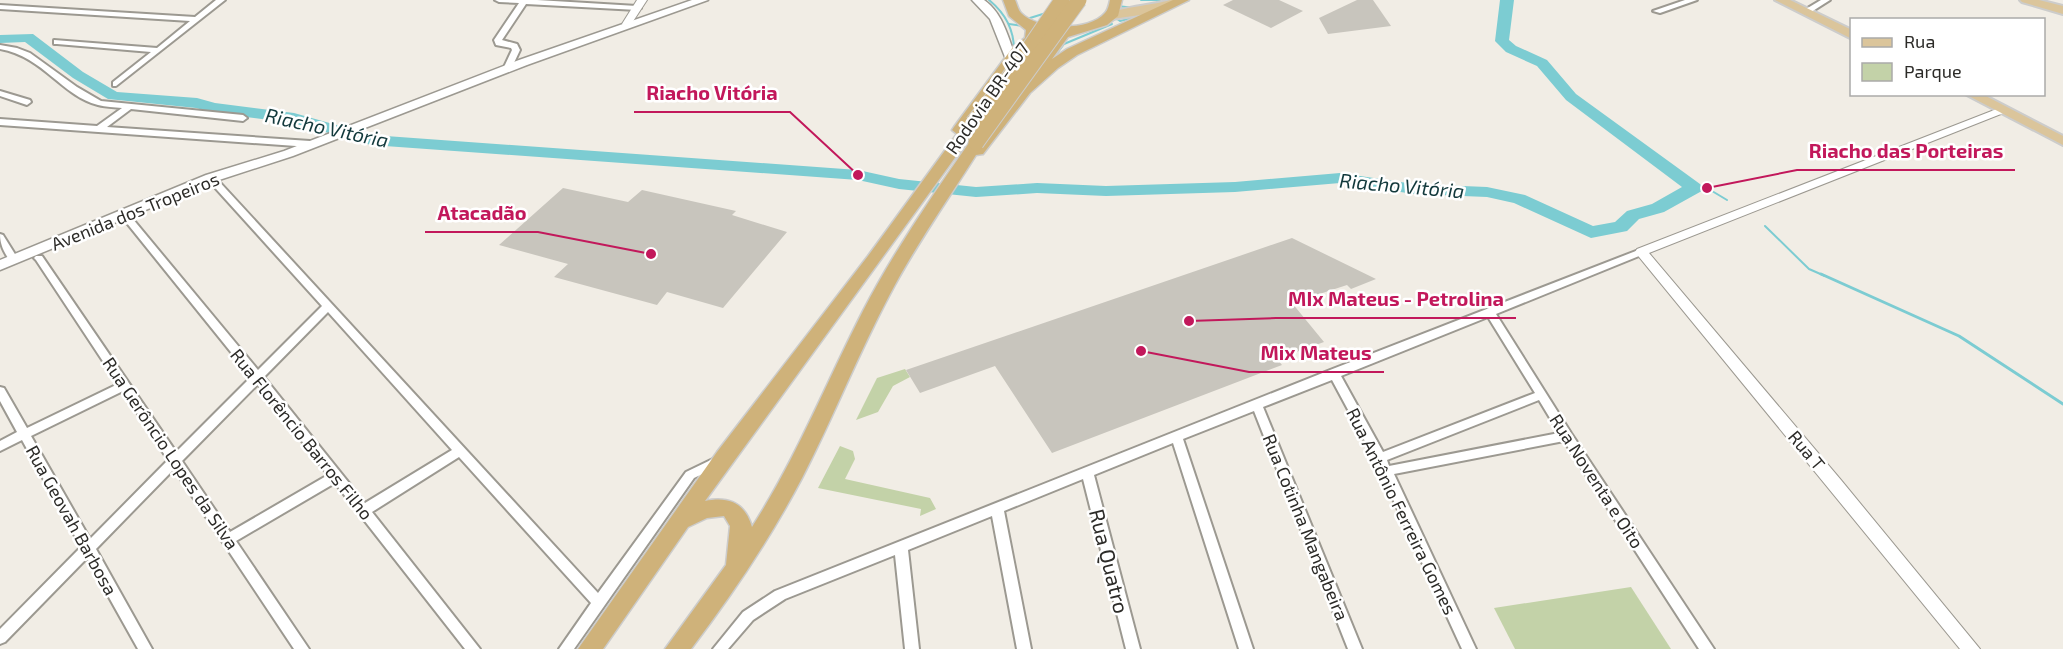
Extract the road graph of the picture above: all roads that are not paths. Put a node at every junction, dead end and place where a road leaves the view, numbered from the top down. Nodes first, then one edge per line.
1 (14, 0) edge
2 (221, 0) edge
3 (499, 0) edge
4 (703, 0) edge
5 (977, 0) edge
6 (1009, 0) edge
7 (1062, 0) edge
8 (1079, 0) edge
9 (1118, 0) edge
10 (1174, 0) edge
11 (1183, 0) edge
12 (1693, 0) edge
13 (1781, 0) edge
14 (1826, 0) edge
15 (2026, 0) edge
16 (524, 1) edge
17 (547, 2) edge
18 (639, 3) edge
19 (1, 7) edge
20 (2063, 10) edge
21 (1658, 11) dead end
22 (1805, 12) junction
23 (1112, 15) junction
24 (196, 19) junction
25 (1026, 23) junction
26 (627, 24) junction
27 (1071, 30) junction
28 (1850, 34) edge
29 (57, 42) dead end
30 (0, 47) edge
31 (16, 49) junction
32 (157, 50) junction
33 (0, 56) edge
34 (1011, 60) junction
35 (508, 67) junction
36 (116, 84) dead end
37 (1023, 92) junction
38 (0, 93) edge
39 (1975, 96) edge
40 (27, 102) dead end
41 (127, 108) junction
42 (2002, 110) junction
43 (243, 118) dead end
44 (0, 122) edge
45 (97, 130) junction
46 (2063, 141) edge
47 (310, 144) junction
48 (972, 150) junction
49 (943, 161) junction
50 (214, 181) junction
51 (923, 212) junction
52 (129, 220) junction
53 (0, 237) edge
54 (1641, 252) junction
55 (39, 258) junction
56 (7, 262) edge
57 (0, 274) edge
58 (328, 306) junction
59 (1490, 312) junction
60 (1334, 374) junction
61 (258, 377) junction
62 (125, 385) junction
63 (0, 391) edge
64 (1541, 395) junction
65 (1257, 405) junction
66 (24, 434) junction
67 (1176, 436) junction
68 (1567, 436) junction
69 (0, 446) edge
70 (461, 450) junction
71 (724, 458) junction
72 (1380, 459) junction
73 (177, 460) junction
74 (1386, 471) junction
75 (1087, 473) junction
76 (336, 476) junction
77 (997, 509) junction
78 (364, 510) junction
79 (678, 522) junction
80 (228, 539) junction
81 (901, 547) junction
82 (88, 549) junction
83 (737, 570) junction
84 (599, 603) junction
85 (0, 638) edge
86 (145, 649) edge
87 (302, 649) edge
88 (473, 649) edge
89 (566, 649) edge
90 (590, 649) edge
91 (677, 649) edge
92 (720, 649) edge
93 (912, 649) edge
94 (1024, 649) edge
95 (1133, 649) edge
96 (1246, 649) edge
97 (1355, 649) edge
98 (1469, 649) edge
99 (1707, 649) edge
100 (1971, 649) edge

1 - 19 street
2 - 24 street
3 - 16 street
4 - 26 main road
5 - 34 main road
6 - 25 highway
7 - 49 highway, Rodovia BR-407, bridge
8 - 48 highway, Rodovia BR-407, bridge
9 - 10 main road
9 - 23 highway
11 - 23 main road
11 - 37 highway
12 - 21 street
13 - 22 main road
14 - 22 street
15 - 20 main road
16 - 17 street
16 - 35 street
17 - 18 street
18 - 26 street
19 - 24 street
22 - 28 main road
23 - 27 highway
24 - 32 street
25 - 27 highway
25 - 34 highway
26 - 35 main road
27 - 37 highway
29 - 32 street
30 - 31 street
31 - 33 street
31 - 41 street
32 - 36 street
34 - 49 highway
35 - 47 main road, Avenida dos Tropeiros
37 - 48 highway
38 - 40 street
39 - 42 main road
41 - 43 street
41 - 45 street
42 - 46 main road
42 - 54 street
44 - 45 street
45 - 47 street
47 - 50 main road, Avenida dos Tropeiros
48 - 51 highway, Rodovia BR-407
49 - 51 highway, Rodovia BR-407
50 - 52 main road, Avenida dos Tropeiros
50 - 56 main road, Avenida dos Tropeiros
50 - 58 street
51 - 71 highway
51 - 83 highway
52 - 55 main road, Avenida dos Tropeiros
52 - 61 street, Rua Florêncio Barros Filho
53 - 56 street
54 - 59 street
54 - 100 street, Rua T
55 - 57 main road, Avenida dos Tropeiros
55 - 62 street, Rua Gerôncio Lopes da Silva
58 - 61 street
58 - 70 street
59 - 60 street
59 - 64 street, Rua Noventa e Oito
60 - 65 street
60 - 72 street, Rua Antônio Ferreira Gomes
61 - 73 street
61 - 76 street, Rua Florêncio Barros Filho
62 - 66 street
62 - 73 street, Rua Gerôncio Lopes da Silva
63 - 66 street, Rua Geovah Barbosa
64 - 68 street, Rua Noventa e Oito
64 - 72 street
65 - 67 street
65 - 97 street, Rua Cotinha Mangabeira
66 - 69 street
66 - 82 street, Rua Geovah Barbosa
67 - 75 street
67 - 96 street
68 - 74 street
68 - 99 street, Rua Noventa e Oito
70 - 78 street
70 - 84 street
71 - 79 highway
71 - 84 street
72 - 74 street, Rua Antônio Ferreira Gomes
73 - 80 street, Rua Gerôncio Lopes da Silva
73 - 82 street
74 - 98 street, Rua Antônio Ferreira Gomes
75 - 77 street
75 - 95 street, Rua Quatro
76 - 78 street, Rua Florêncio Barros Filho
76 - 80 street
77 - 81 street
77 - 94 street
78 - 88 street, Rua Florêncio Barros Filho
79 - 83 highway
79 - 90 highway
80 - 87 street, Rua Gerôncio Lopes da Silva
81 - 92 street
81 - 93 street
82 - 85 street
82 - 86 street, Rua Geovah Barbosa
83 - 91 highway
84 - 89 street

